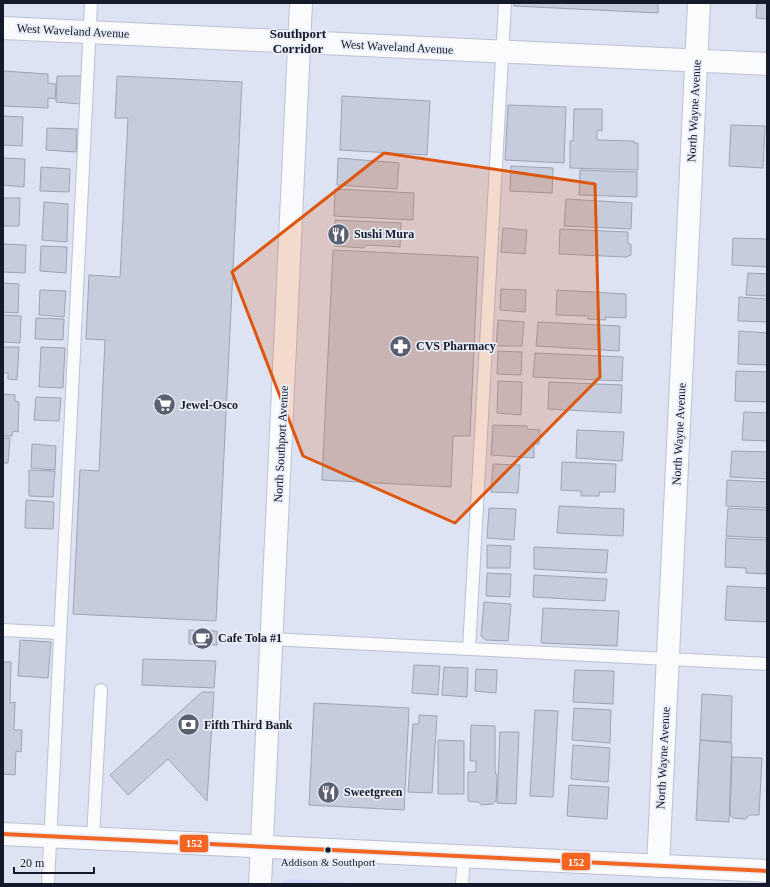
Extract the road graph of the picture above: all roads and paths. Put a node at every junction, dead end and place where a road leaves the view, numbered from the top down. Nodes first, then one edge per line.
1 (92, 3) edge
2 (301, 3) edge
3 (505, 3) edge
4 (699, 3) edge
5 (3, 28) edge
6 (90, 32) junction
7 (299, 42) junction
8 (502, 52) junction
9 (696, 61) junction
10 (767, 64) edge
11 (3, 630) edge
12 (60, 633) junction
13 (271, 640) junction
14 (469, 649) junction
15 (668, 659) junction
16 (767, 664) edge
17 (101, 690) dead end
18 (3, 834) edge
19 (50, 836) junction
20 (93, 838) junction
21 (262, 846) junction
22 (464, 856) junction
23 (658, 866) junction
24 (767, 871) edge
25 (48, 884) edge
26 (260, 884) edge
27 (462, 884) edge

1 - 6 lane
2 - 7 street, North Southport Avenue
3 - 8 lane
4 - 9 street, North Wayne Avenue
5 - 6 street, West Waveland Avenue
6 - 7 street, West Waveland Avenue
6 - 12 lane
7 - 8 street, West Waveland Avenue
7 - 13 street, North Southport Avenue
8 - 9 street, West Waveland Avenue
8 - 14 lane
9 - 10 street, West Waveland Avenue
9 - 15 street, North Wayne Avenue
11 - 12 lane
12 - 19 lane
13 - 14 lane
13 - 21 street, North Southport Avenue
14 - 15 lane
15 - 16 lane
15 - 23 street, North Wayne Avenue
17 - 20 lane
18 - 19 street
19 - 20 street
19 - 25 lane
20 - 21 street
21 - 22 street
21 - 26 street, North Southport Avenue
22 - 23 street
22 - 27 lane
23 - 24 street

